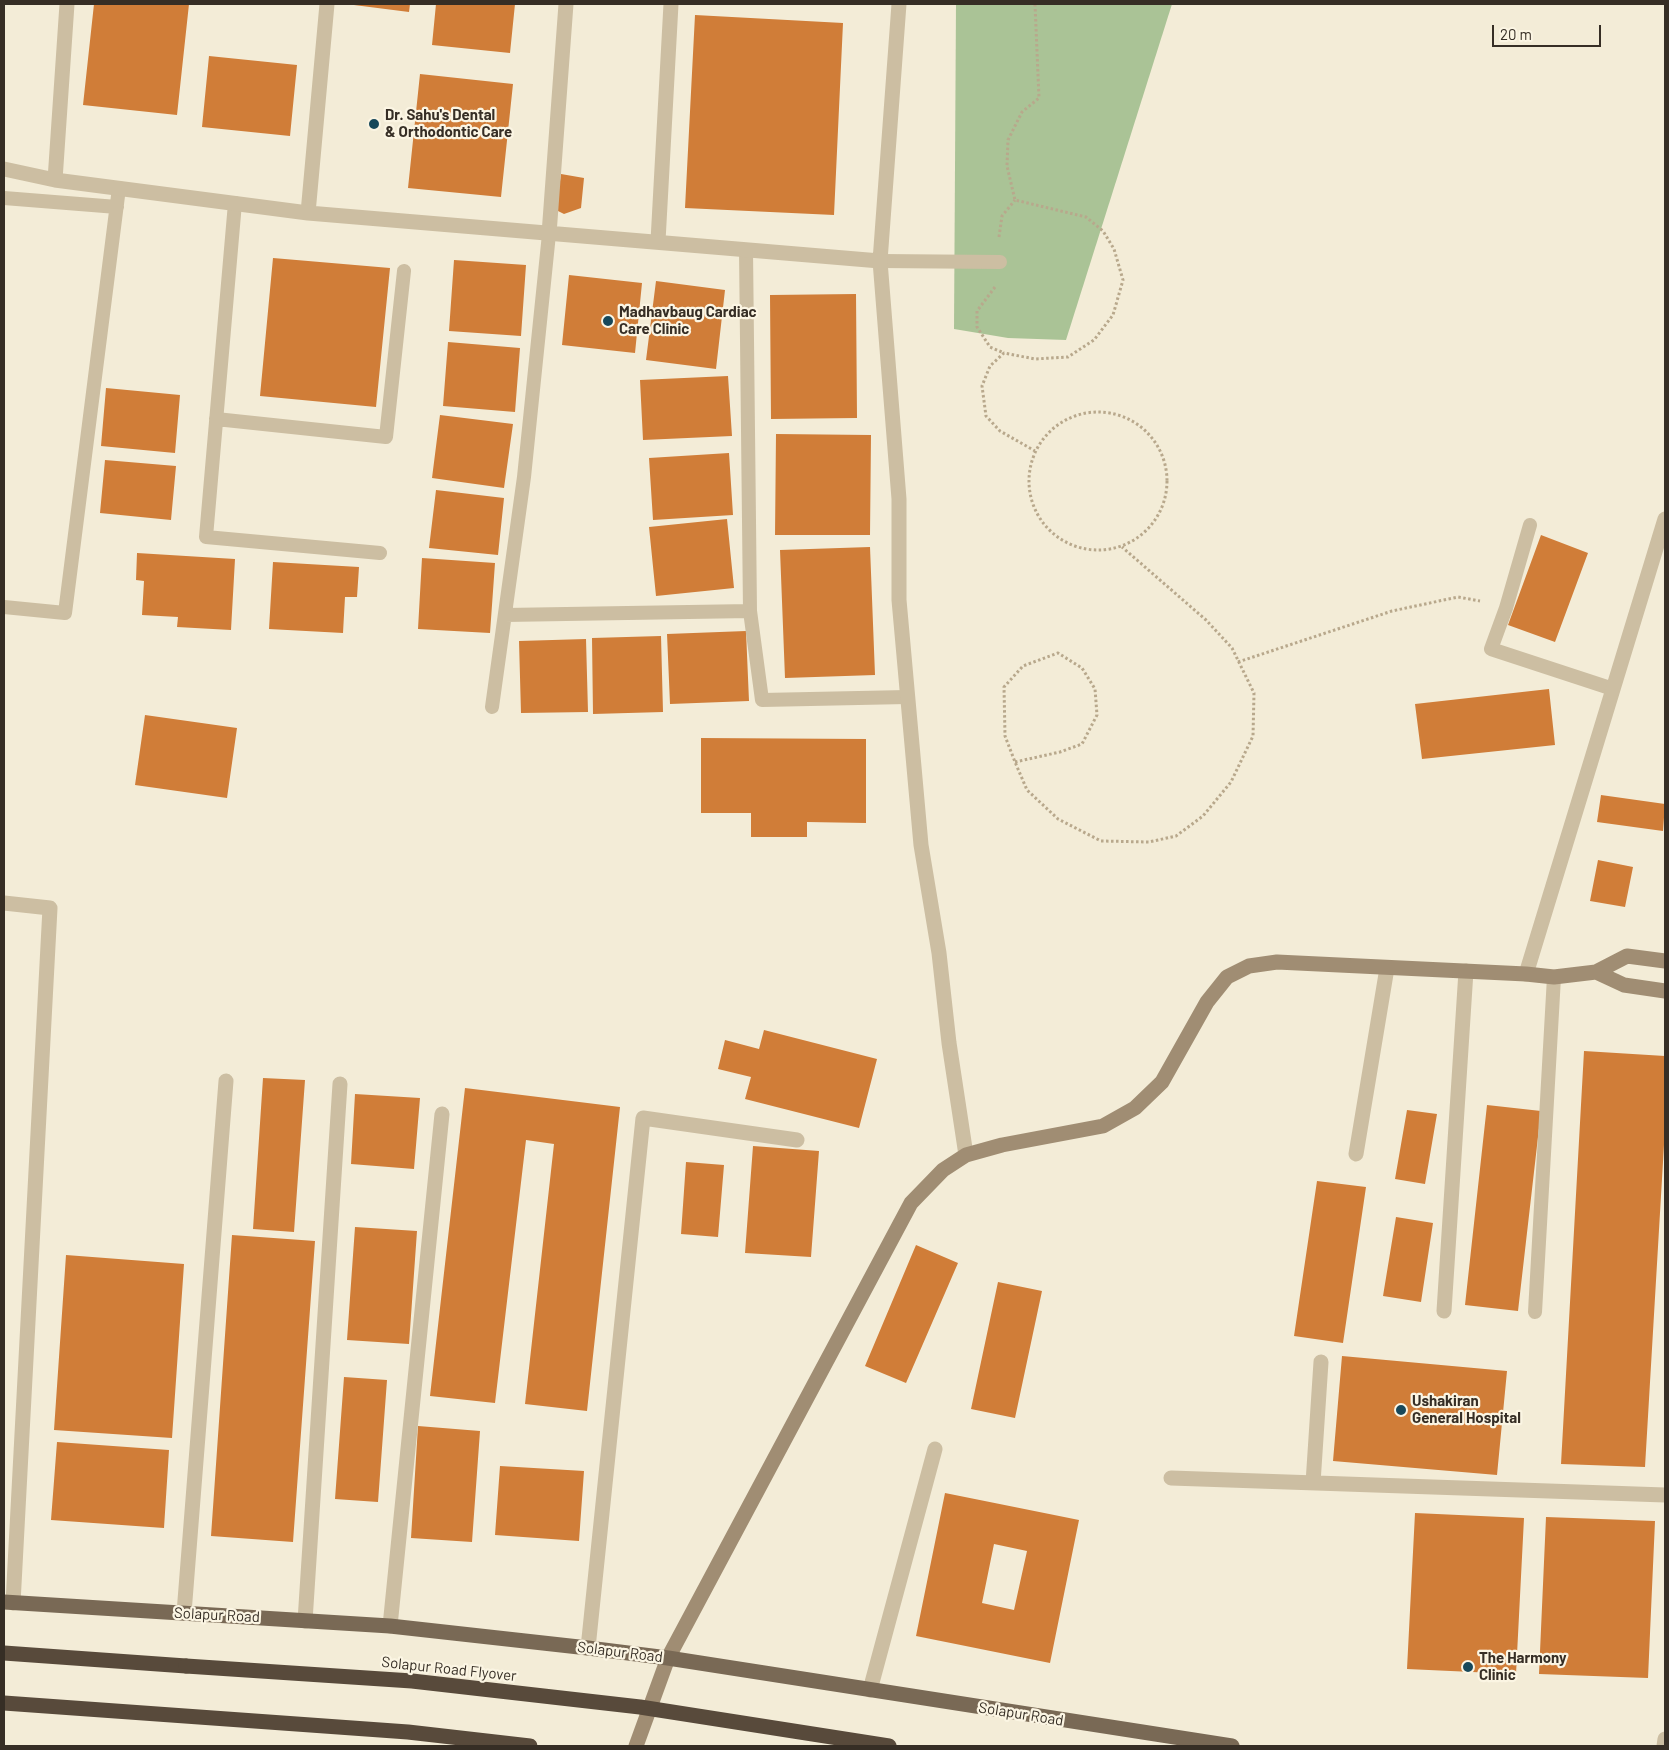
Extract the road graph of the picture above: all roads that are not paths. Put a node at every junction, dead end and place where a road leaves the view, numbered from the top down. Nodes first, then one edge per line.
1 (67, 4) edge
2 (327, 4) edge
3 (566, 4) edge
4 (672, 4) edge
5 (899, 4) edge
6 (4, 169) edge
7 (55, 180) junction
8 (119, 188) junction
9 (4, 198) edge
10 (235, 203) junction
11 (117, 207) junction
12 (308, 212) junction
13 (549, 234) junction
14 (658, 241) junction
15 (746, 250) junction
16 (880, 261) junction
17 (1000, 262) dead end
18 (404, 271) dead end
19 (216, 419) junction
20 (1665, 519) edge
21 (1530, 524) dead end
22 (380, 553) dead end
23 (4, 607) edge
24 (750, 611) junction
25 (505, 615) junction
26 (1613, 689) junction
27 (907, 696) junction
28 (492, 707) dead end
29 (4, 903) edge
30 (1665, 961) edge
31 (1387, 968) junction
32 (1466, 971) junction
33 (1596, 972) junction
34 (1526, 974) junction
35 (1554, 977) junction
36 (1665, 991) edge
37 (226, 1081) dead end
38 (340, 1084) dead end
39 (442, 1114) dead end
40 (797, 1140) dead end
41 (1356, 1154) dead end
42 (966, 1155) junction
43 (1444, 1311) dead end
44 (1535, 1312) dead end
45 (1321, 1362) dead end
46 (935, 1449) dead end
47 (1171, 1478) dead end
48 (1313, 1483) junction
49 (1665, 1495) edge
50 (9, 1602) edge
51 (184, 1614) junction
52 (305, 1621) junction
53 (390, 1626) junction
54 (588, 1648) junction
55 (4, 1653) edge
56 (668, 1658) junction
57 (870, 1690) junction
58 (4, 1703) edge
59 (1665, 1739) edge
60 (530, 1746) edge
61 (636, 1746) edge
62 (888, 1746) edge
63 (1232, 1746) edge
64 (1664, 1746) edge

1 - 7 street
2 - 12 street
3 - 13 street
4 - 14 street
5 - 16 street
6 - 7 street
7 - 8 street
8 - 10 street
8 - 11 lane
9 - 11 lane
10 - 12 street
10 - 19 lane
11 - 23 lane
12 - 13 street
13 - 14 street
13 - 25 lane
14 - 15 street
15 - 16 street
15 - 24 lane
16 - 17 lane
16 - 27 street
18 - 19 lane
19 - 22 lane
20 - 26 street
21 - 26 lane
24 - 25 lane
24 - 27 lane
25 - 28 lane
26 - 34 street
27 - 42 street
29 - 50 street
30 - 33 street
31 - 32 street
31 - 41 street
31 - 42 street
32 - 34 street
32 - 43 street
33 - 35 street
33 - 36 street
34 - 35 street
35 - 44 lane
37 - 51 street
38 - 52 street
39 - 53 street
40 - 54 street
42 - 56 street
45 - 48 street
46 - 57 street
47 - 48 street
48 - 49 street
50 - 51 main road, Solapur Road
51 - 52 main road, Solapur Road
52 - 53 main road, Solapur Road
53 - 54 main road, Solapur Road
54 - 56 main road, Solapur Road
55 - 62 highway, Solapur Road Flyover, bridge
56 - 57 main road, Solapur Road
56 - 61 street
57 - 63 main road, Solapur Road
58 - 60 highway
59 - 64 street

